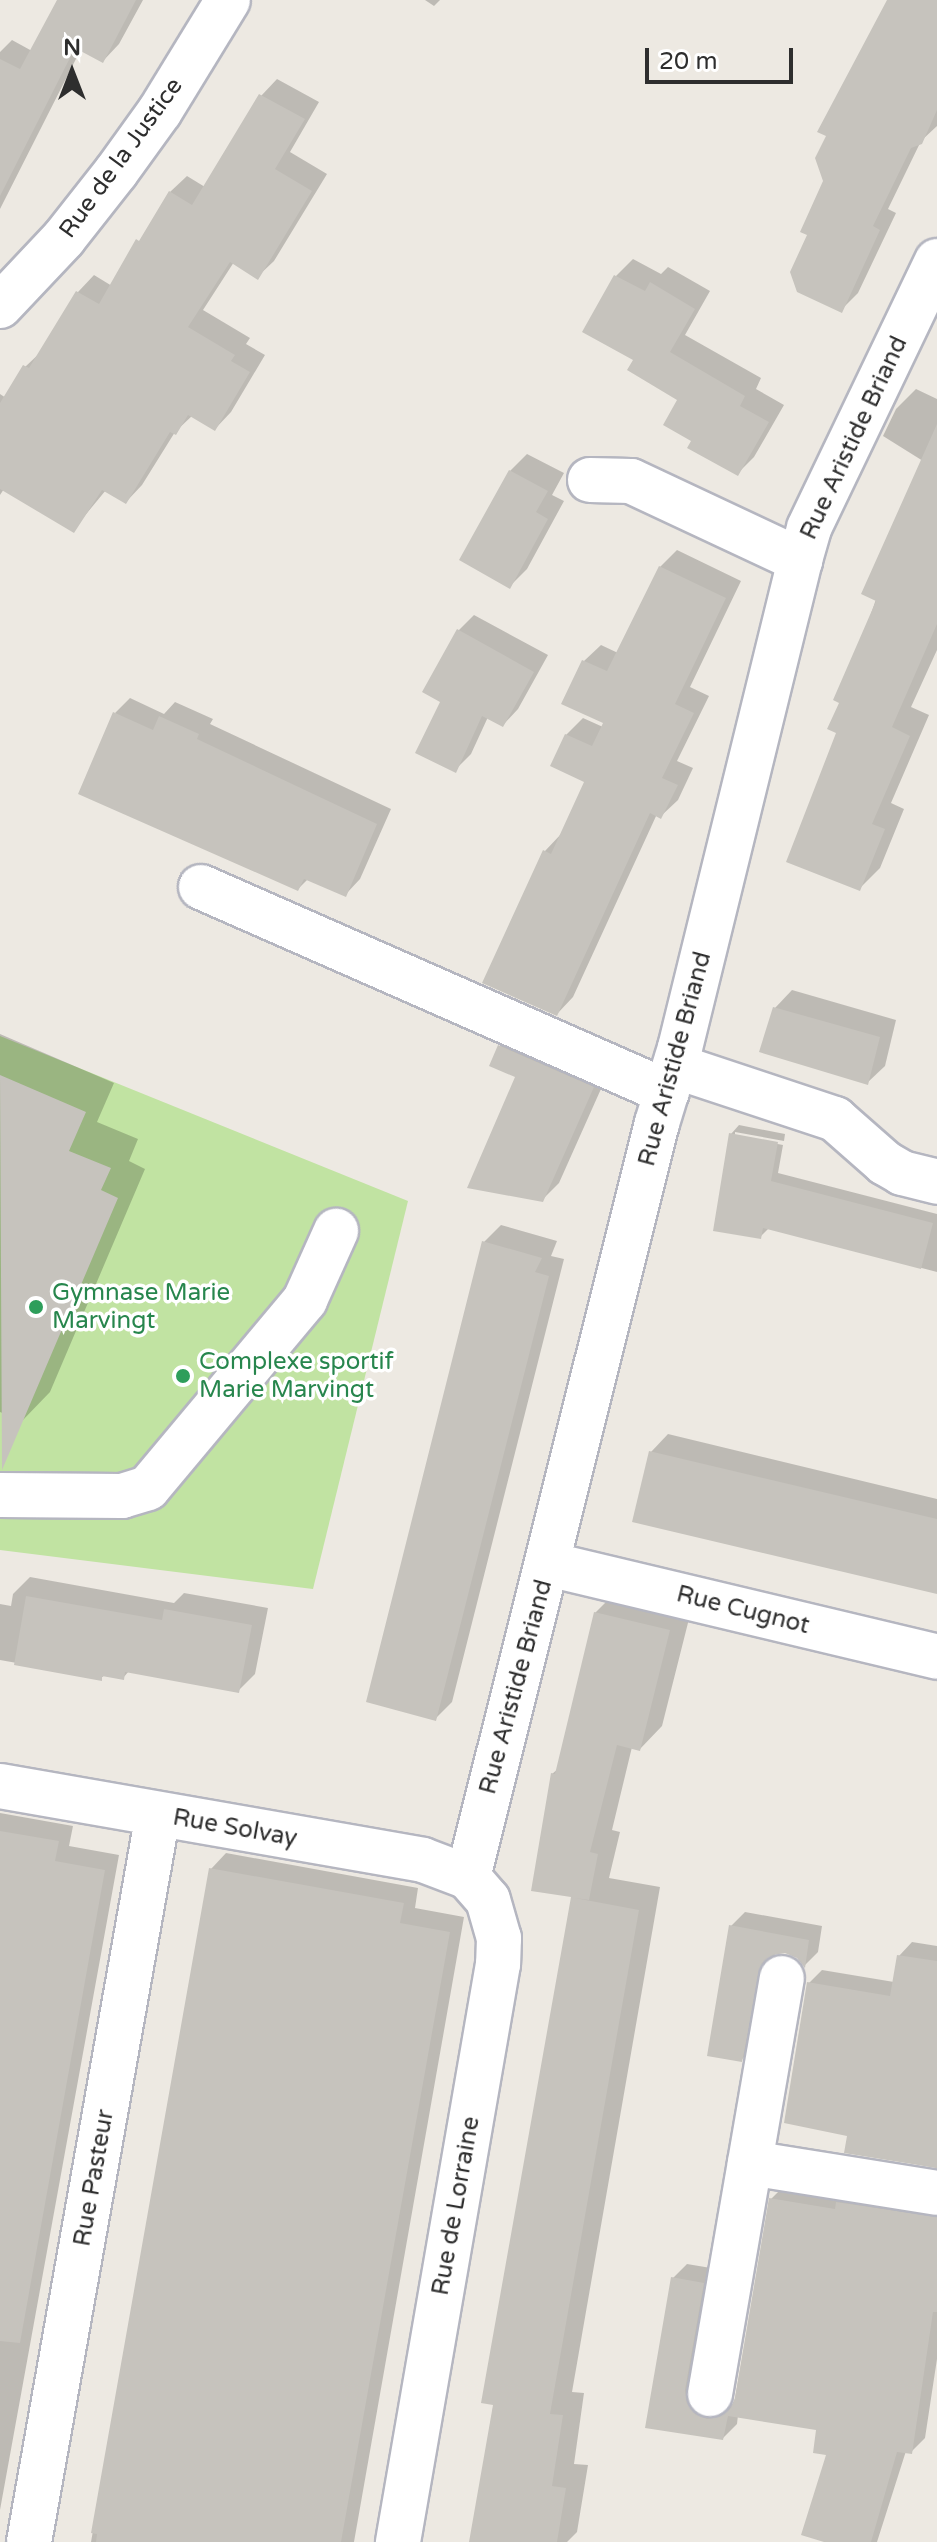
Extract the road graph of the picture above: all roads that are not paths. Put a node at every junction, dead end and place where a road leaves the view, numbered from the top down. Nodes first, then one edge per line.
1 (228, 0) edge
2 (937, 261) edge
3 (0, 306) edge
4 (590, 480) dead end
5 (800, 560) junction
6 (201, 887) dead end
7 (671, 1079) junction
8 (937, 1182) edge
9 (336, 1231) dead end
10 (0, 1495) edge
11 (548, 1564) junction
12 (937, 1657) edge
13 (0, 1786) edge
14 (158, 1814) junction
15 (468, 1877) junction
16 (782, 1978) dead end
17 (750, 2163) junction
18 (937, 2193) edge
19 (710, 2394) dead end
20 (29, 2542) edge
21 (398, 2542) edge

1 - 3 street, Rue de la Justice
2 - 5 street, Rue Aristide Briand
4 - 5 street
5 - 7 street, Rue Aristide Briand
6 - 7 street
7 - 8 street
7 - 11 street, Rue Aristide Briand
9 - 10 street
11 - 12 street, Rue Cugnot
11 - 15 street, Rue Aristide Briand
13 - 14 street, Rue Solvay
14 - 15 street, Rue Solvay
14 - 20 street, Rue Pasteur
15 - 21 street, Rue de Lorraine
16 - 17 street
17 - 18 street
17 - 19 street

